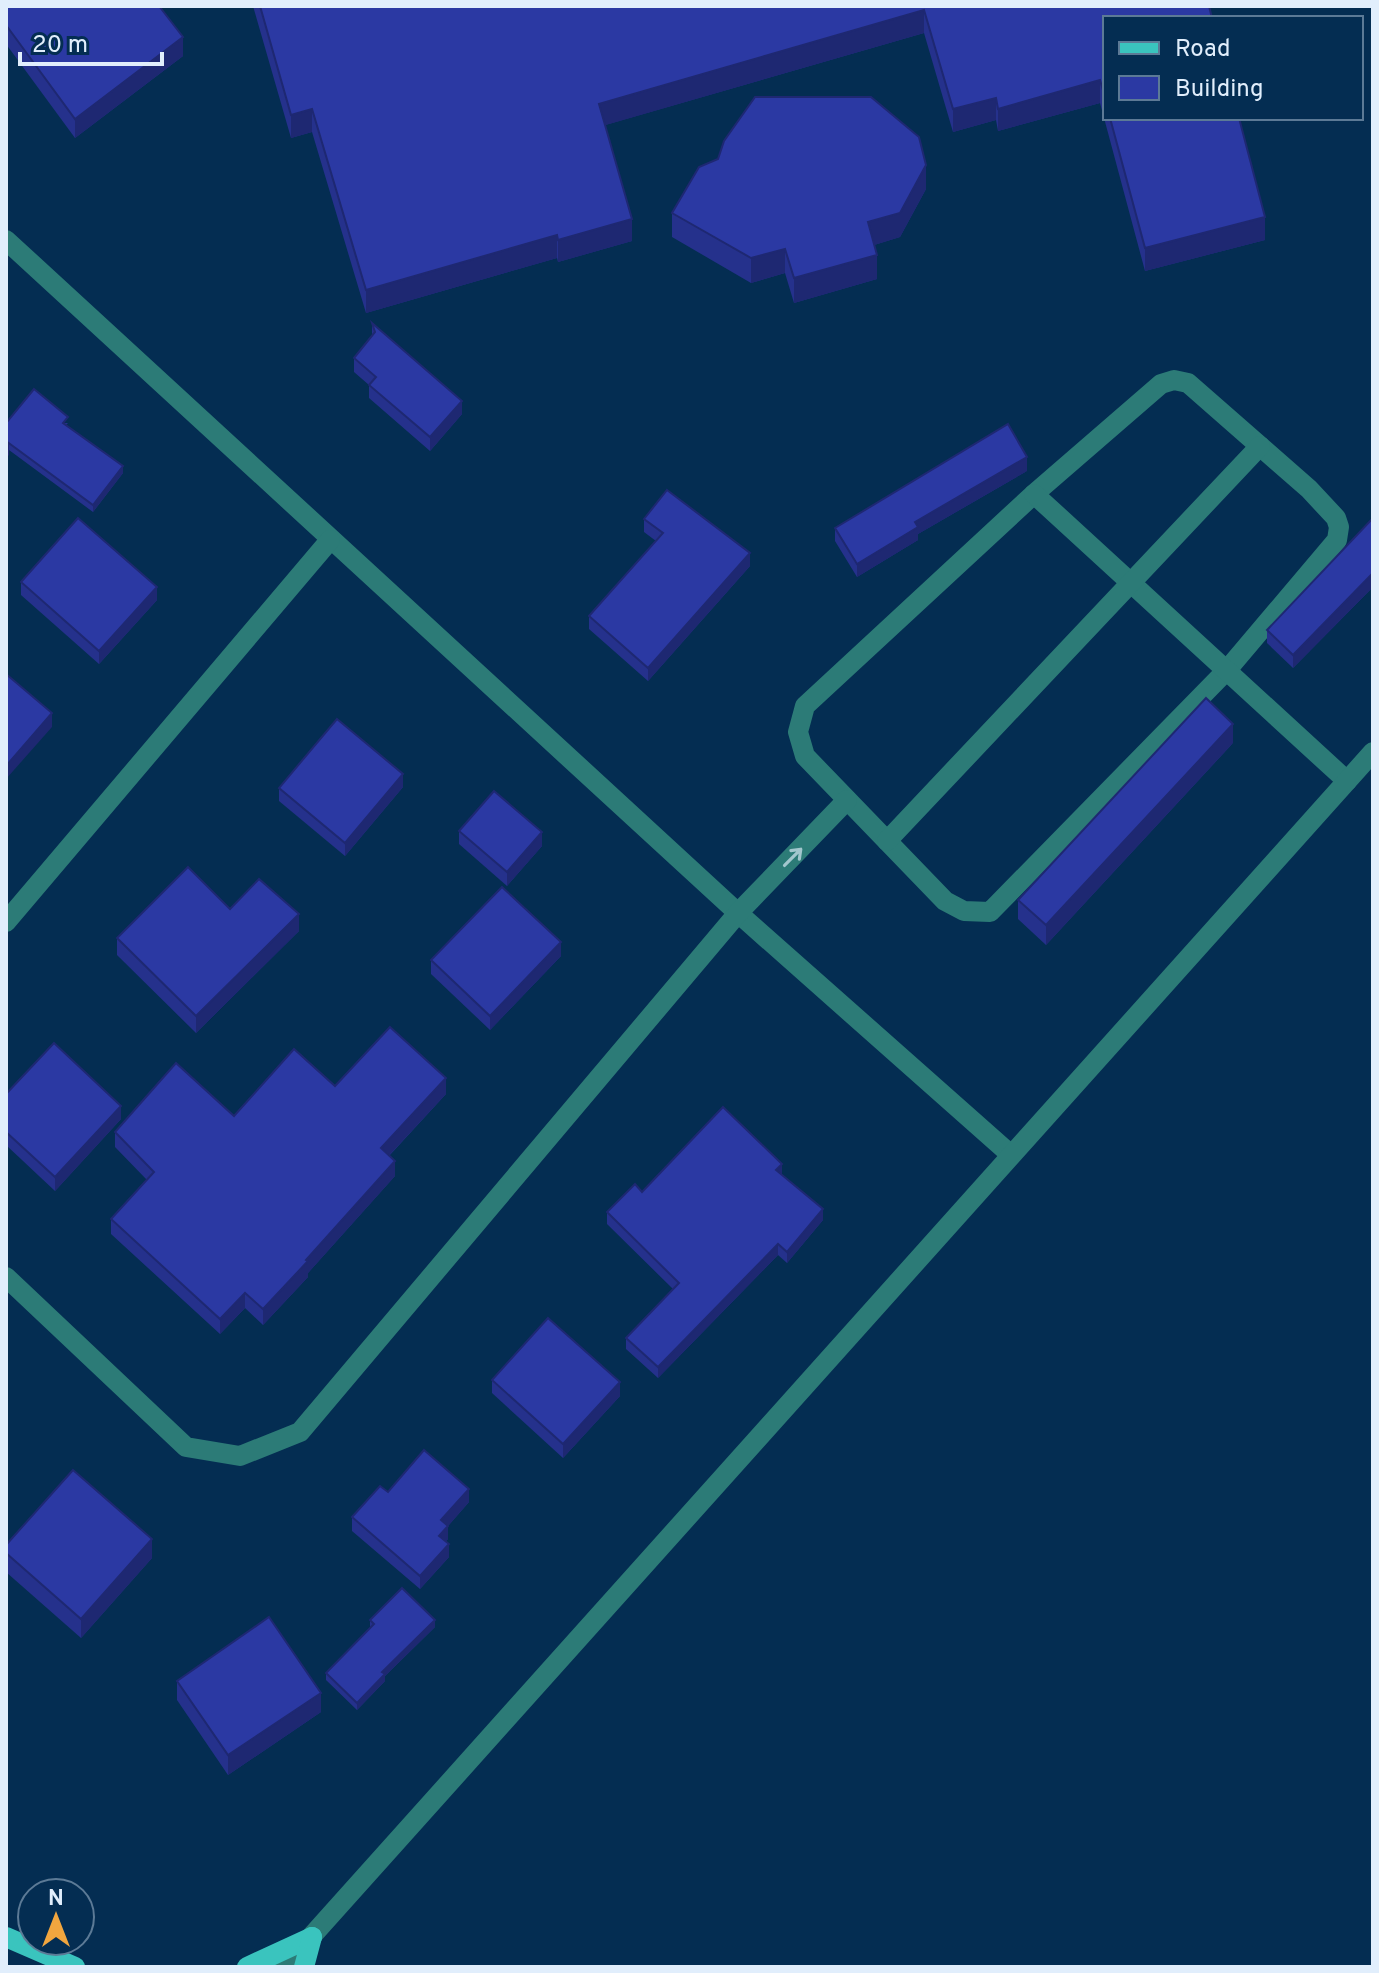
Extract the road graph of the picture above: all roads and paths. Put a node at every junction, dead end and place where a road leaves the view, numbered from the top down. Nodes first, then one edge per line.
1 (6, 240) edge
2 (1260, 446) junction
3 (1034, 494) junction
4 (330, 540) junction
5 (1133, 584) junction
6 (1227, 670) junction
7 (1373, 752) edge
8 (1347, 781) junction
9 (847, 800) junction
10 (887, 841) junction
11 (738, 913) junction
12 (6, 922) edge
13 (1010, 1154) junction
14 (6, 1277) edge
15 (6, 1937) edge
16 (312, 1937) junction
17 (75, 1967) edge
18 (247, 1967) edge
19 (284, 1967) edge
20 (304, 1967) edge

1 - 4 street
2 - 3 street
2 - 5 street
2 - 6 street
3 - 5 street
3 - 9 street
4 - 11 street
4 - 12 street
5 - 6 street
5 - 10 street
6 - 8 street
6 - 10 street
7 - 8 street
8 - 13 street
9 - 10 street
11 -> 9 street
11 - 13 street
11 - 14 street
13 - 16 street
15 - 17 main road
16 - 18 main road
16 - 19 street
16 - 20 main road

